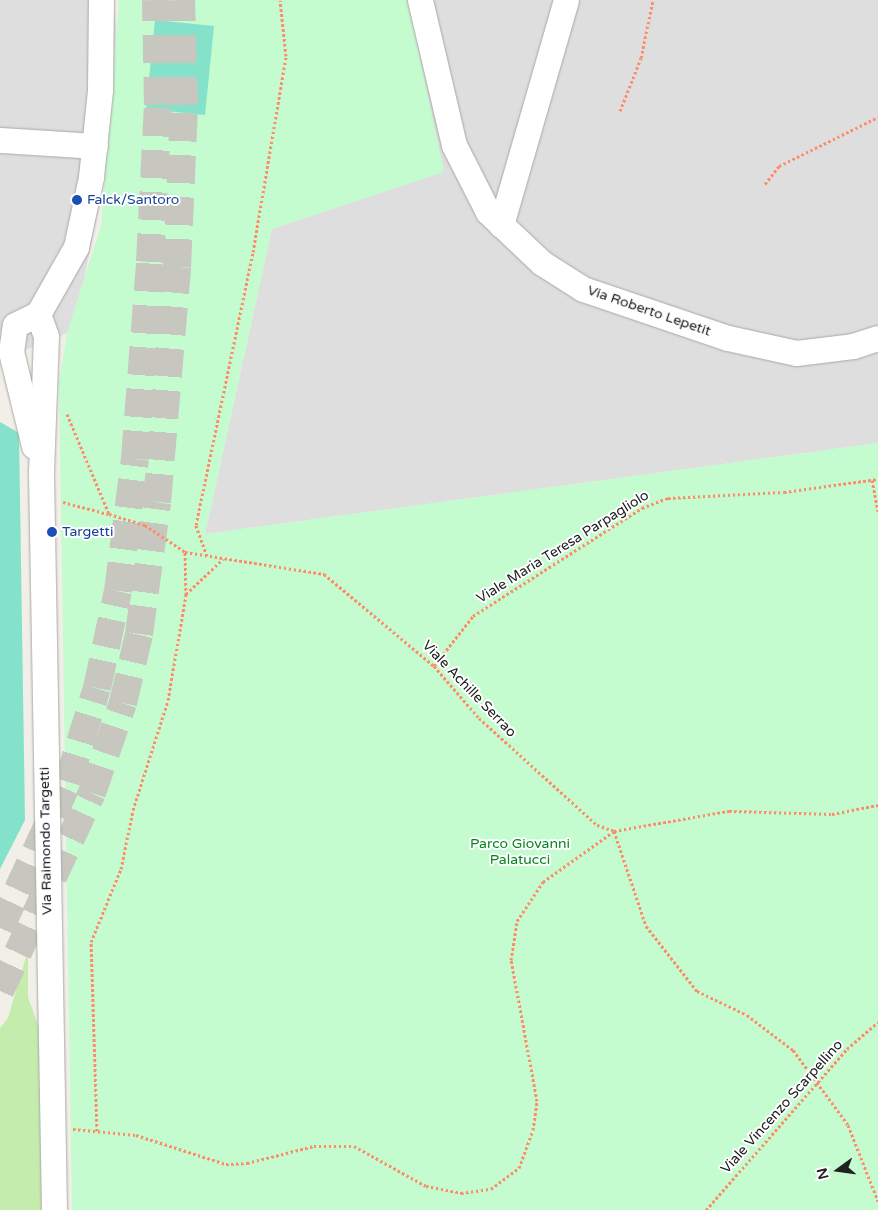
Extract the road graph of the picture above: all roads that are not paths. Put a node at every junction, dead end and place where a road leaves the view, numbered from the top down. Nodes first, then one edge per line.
1 (101, 0) edge
2 (420, 0) edge
3 (566, 0) edge
4 (0, 140) edge
5 (96, 146) junction
6 (502, 225) junction
7 (38, 314) junction
8 (8, 326) edge
9 (878, 338) edge
10 (43, 379) junction
11 (18, 389) junction
12 (41, 485) junction
13 (54, 1210) edge

1 - 5 street
2 - 6 street, Via Roberto Lepetit
3 - 6 street
4 - 5 street
5 - 7 street
6 - 9 street, Via Roberto Lepetit
7 - 8 street, Via Raimondo Targetti
7 - 10 street, Via Raimondo Targetti
8 - 11 street, Via Raimondo Targetti
10 - 11 street
10 - 12 street, Via Raimondo Targetti
11 - 12 street, Via Raimondo Targetti
12 - 13 street, Via Raimondo Targetti

